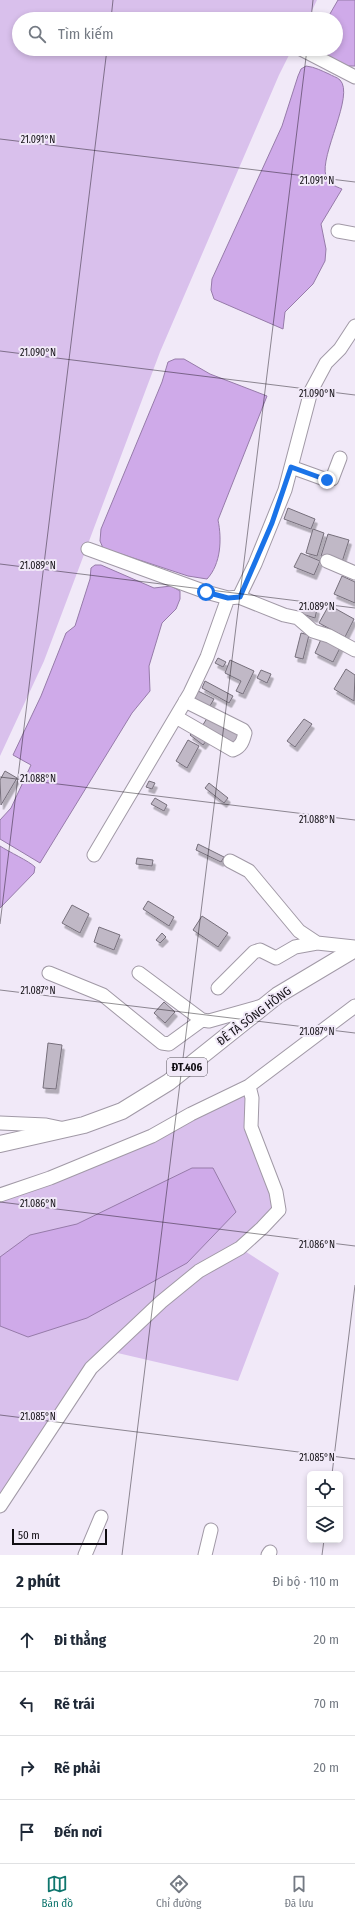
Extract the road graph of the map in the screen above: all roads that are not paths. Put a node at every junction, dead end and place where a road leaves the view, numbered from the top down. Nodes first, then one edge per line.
1 (314, 56) edge
2 (355, 77) edge
3 (338, 231) dead end
4 (355, 234) edge
5 (355, 326) edge
6 (340, 458) dead end
7 (291, 467) junction
8 (88, 549) dead end
9 (327, 561) dead end
10 (355, 573) edge
11 (234, 597) junction
12 (355, 650) edge
13 (185, 701) junction
14 (176, 717) junction
15 (94, 855) dead end
16 (230, 861) dead end
17 (317, 943) junction
18 (355, 948) edge
19 (49, 973) dead end
20 (139, 973) dead end
21 (218, 988) dead end
22 (266, 1005) junction
23 (355, 1006) edge
24 (202, 1020) junction
25 (249, 1086) junction
26 (0, 1123) edge
27 (67, 1129) junction
28 (0, 1144) edge
29 (0, 1195) edge
30 (0, 1506) edge
31 (101, 1517) dead end
32 (211, 1530) dead end
33 (85, 1555) edge
34 (205, 1555) edge

1 - 2 street
3 - 4 street
5 - 7 street
6 - 7 street
7 - 11 street
8 - 11 street
9 - 10 street
11 - 12 street
11 - 13 street
13 - 14 street
13 - 14 street
14 - 15 street
16 - 17 street
17 - 18 street
17 - 21 street
18 - 22 main road, ĐÊ TẢ SÔNG HỒNG / ĐT.406
19 - 24 street
20 - 24 street
22 - 24 street
22 - 27 main road, ĐÊ TẢ SÔNG HỒNG / ĐT.406
23 - 25 street
25 - 29 street
25 - 30 street
26 - 27 street
27 - 28 main road, ĐÊ TẢ SÔNG HỒNG / ĐT.406
31 - 33 street
32 - 34 street

